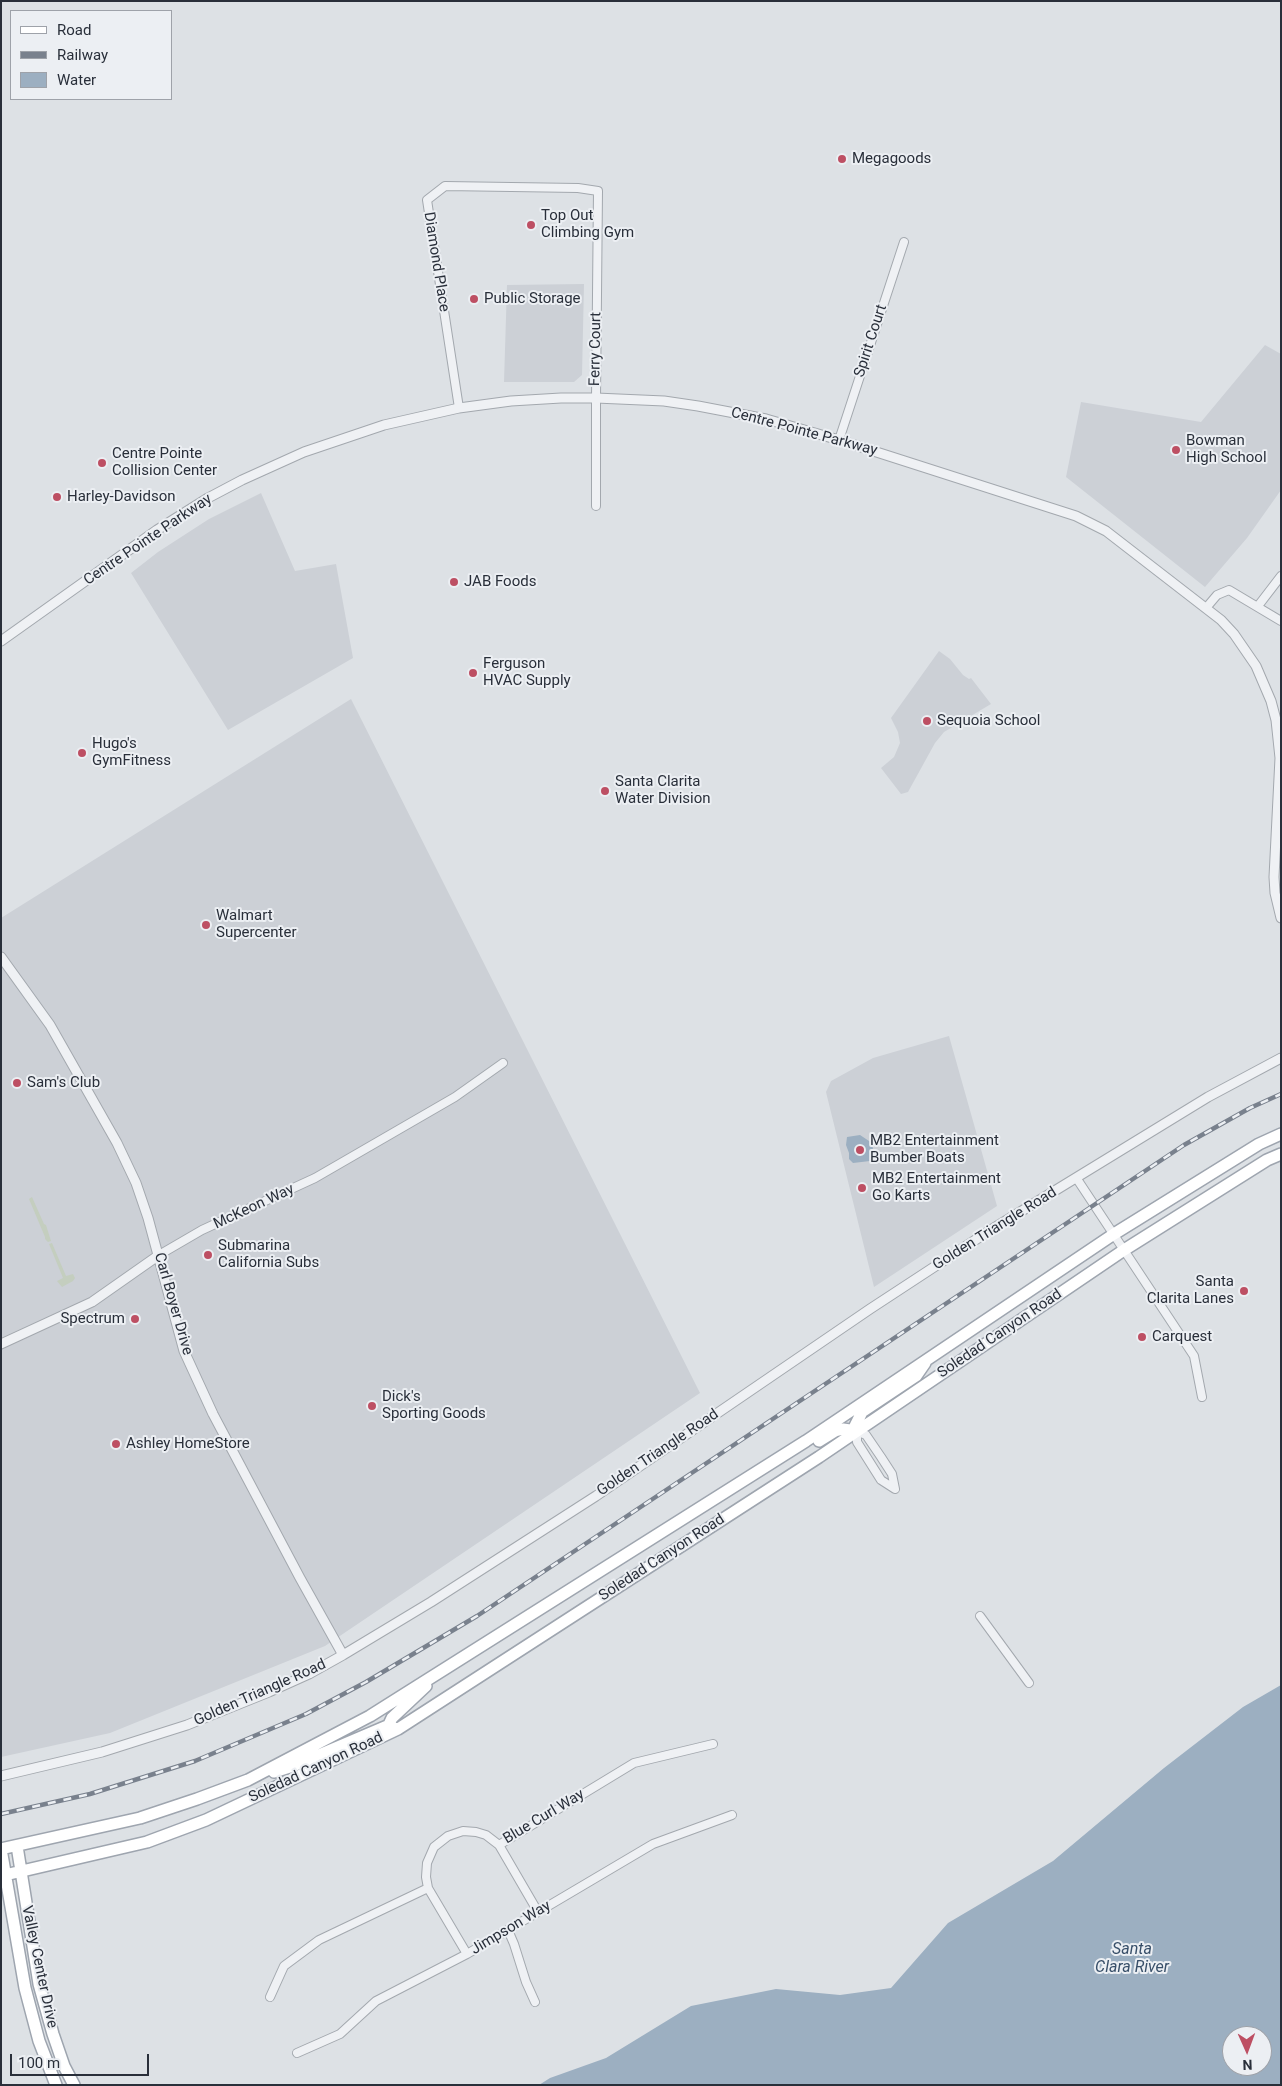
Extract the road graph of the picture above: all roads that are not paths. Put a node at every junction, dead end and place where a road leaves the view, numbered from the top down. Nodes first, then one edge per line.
1 (598, 191) joint
2 (904, 242) dead end
3 (596, 398) junction
4 (459, 408) junction
5 (839, 440) junction
6 (596, 506) dead end
7 (1281, 576) edge
8 (1258, 606) junction
9 (1206, 608) junction
10 (1281, 621) edge
11 (1, 641) edge
12 (1280, 768) edge
13 (1281, 918) edge
14 (1, 957) edge
15 (1281, 1058) edge
16 (503, 1063) dead end
17 (1281, 1134) edge
18 (1281, 1154) edge
19 (1077, 1179) junction
20 (1114, 1234) junction
21 (1124, 1250) junction
22 (159, 1255) junction
23 (1, 1344) edge
24 (928, 1357) junction
25 (1202, 1397) dead end
26 (857, 1431) junction
27 (696, 1511) junction
28 (980, 1616) dead end
29 (343, 1655) junction
30 (435, 1676) junction
31 (1028, 1683) dead end
32 (390, 1730) junction
33 (713, 1744) dead end
34 (1, 1776) edge
35 (248, 1780) junction
36 (732, 1815) dead end
37 (499, 1845) junction
38 (17, 1846) junction
39 (1, 1849) edge
40 (20, 1872) junction
41 (4, 1875) edge
42 (428, 1888) junction
43 (1, 1901) edge
44 (538, 1912) junction
45 (13, 1919) junction
46 (508, 1930) junction
47 (467, 1954) junction
48 (270, 1997) dead end
49 (535, 2002) dead end
50 (297, 2053) dead end
51 (56, 2085) edge
52 (74, 2085) edge

1 - 3 street, Ferry Court
1 - 4 street, Diamond Place
2 - 5 street, Spirit Court
3 - 4 street, Centre Pointe Parkway
3 - 5 street, Centre Pointe Parkway
3 - 6 street, Ferry Court
4 - 11 street, Centre Pointe Parkway
5 - 9 street, Centre Pointe Parkway
7 - 8 street
8 - 9 street
8 - 10 street
9 - 12 street, Centre Pointe Parkway
12 - 13 street, Centre Pointe Parkway
14 - 22 street, Carl Boyer Drive
15 - 19 street, Golden Triangle Road
16 - 22 street, McKeon Way
17 - 20 main road, Soledad Canyon Road
18 - 21 main road, Soledad Canyon Road
19 - 20 street
19 - 29 street, Golden Triangle Road
20 - 21 street
20 - 24 main road, Soledad Canyon Road
21 - 25 street
21 - 26 main road, Soledad Canyon Road
22 - 23 street, McKeon Way
22 - 29 street, Carl Boyer Drive
24 - 26 main road
24 - 27 main road, Soledad Canyon Road
26 - 26 street
26 - 27 main road
26 - 32 main road, Soledad Canyon Road
27 - 30 main road, Soledad Canyon Road
28 - 31 street
29 - 34 street, Golden Triangle Road
30 - 32 main road
30 - 35 main road, Soledad Canyon Road
32 - 35 main road
32 - 40 main road, Soledad Canyon Road
33 - 37 street, Blue Curl Way
35 - 38 main road, Soledad Canyon Road
36 - 44 street, Jimpson Way
37 - 42 street, Blue Curl Way
37 - 44 street
38 - 39 main road, Soledad Canyon Road
38 - 40 main road, Valley Center Drive
39 - 41 main road, Valley Center Drive
40 - 41 main road, Soledad Canyon Road
40 - 52 main road, Valley Center Drive
41 - 45 main road, Valley Center Drive
42 - 47 street
42 - 48 street
43 - 45 main road
44 - 46 street, Jimpson Way
45 - 51 main road, Valley Center Drive
46 - 47 street, Jimpson Way
46 - 49 street
47 - 50 street, Jimpson Way

